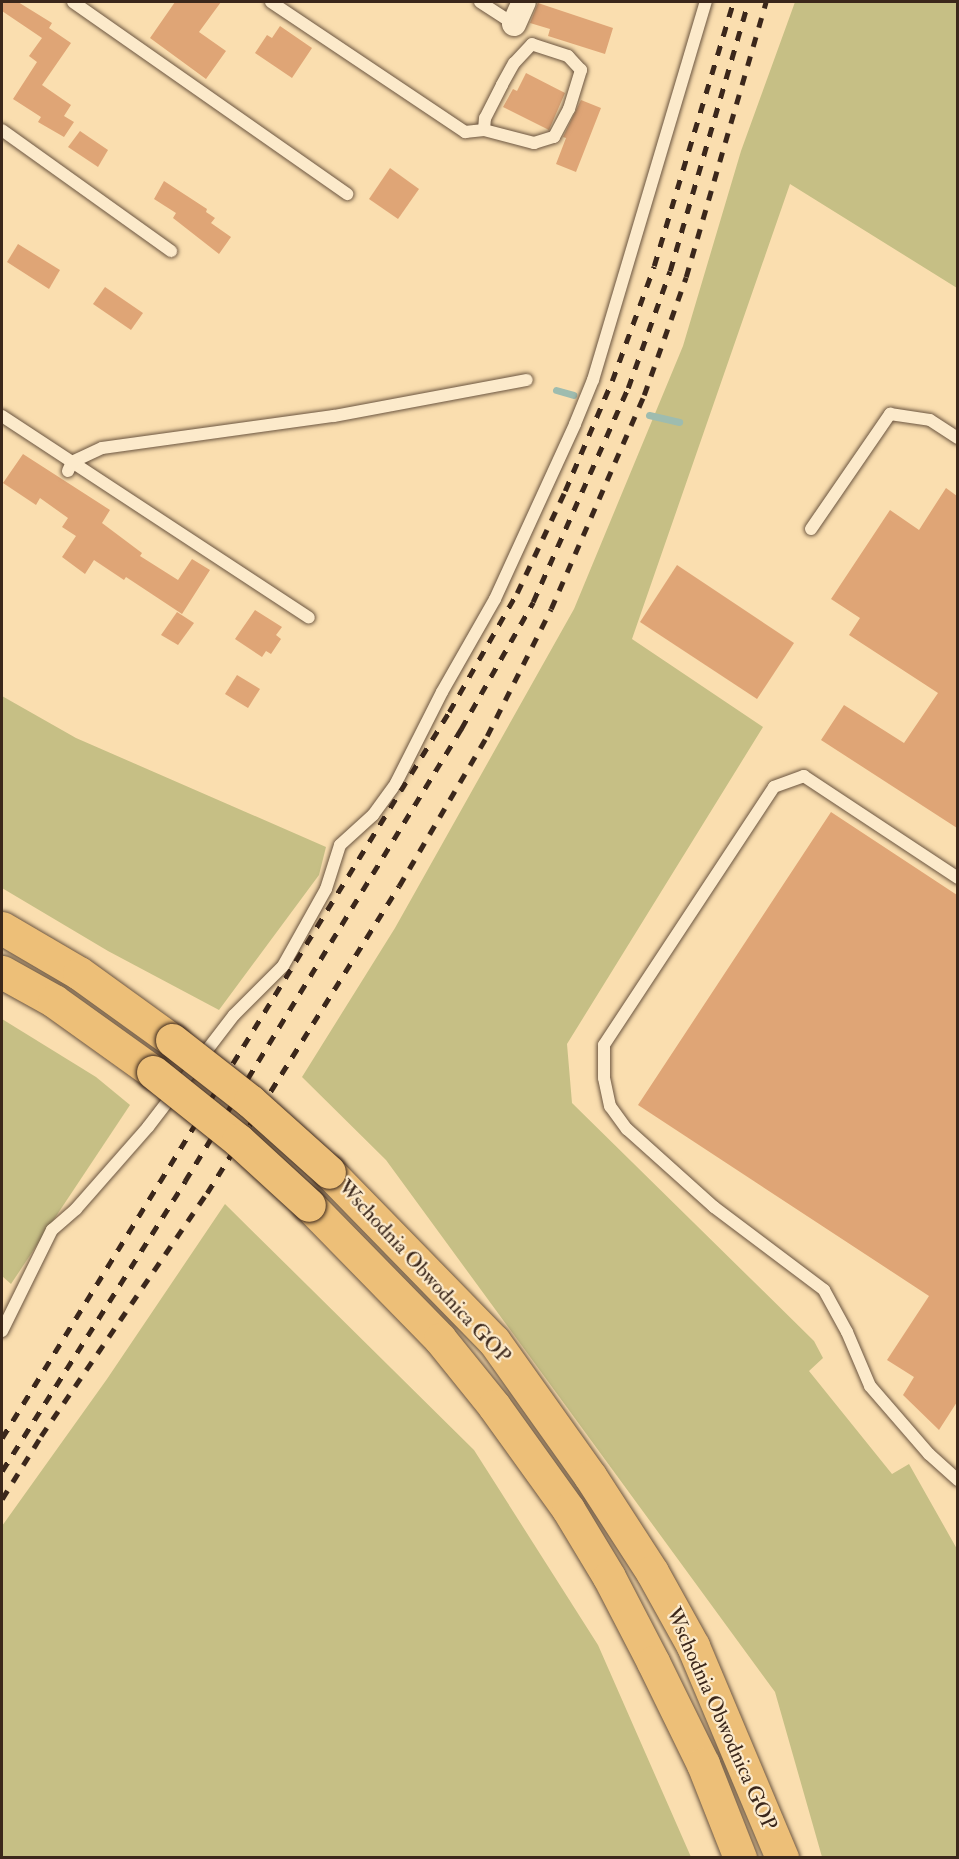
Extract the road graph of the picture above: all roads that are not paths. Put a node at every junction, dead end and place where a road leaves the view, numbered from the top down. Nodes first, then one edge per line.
1 (73, 2) edge
2 (271, 2) edge
3 (480, 2) edge
4 (524, 2) edge
5 (706, 2) edge
6 (514, 24) joint
7 (2, 130) edge
8 (484, 130) junction
9 (348, 194) dead end
10 (171, 251) dead end
11 (527, 380) dead end
12 (2, 416) edge
13 (957, 438) edge
14 (70, 467) junction
15 (811, 529) dead end
16 (309, 618) dead end
17 (957, 878) edge
18 (2, 928) edge
19 (2, 972) edge
20 (2, 1331) edge
21 (957, 1480) edge
22 (740, 1857) edge
23 (782, 1857) edge

1 - 9 lane
2 - 8 lane
3 - 6 lane
4 - 6 street
5 - 20 lane
7 - 10 lane
8 - 8 lane
11 - 14 lane
12 - 14 lane
13 - 15 lane
14 - 16 lane
17 - 21 lane
18 - 23 highway, Wschodnia Obwodnica GOP, bridge
19 - 22 highway, Wschodnia Obwodnica GOP, bridge

